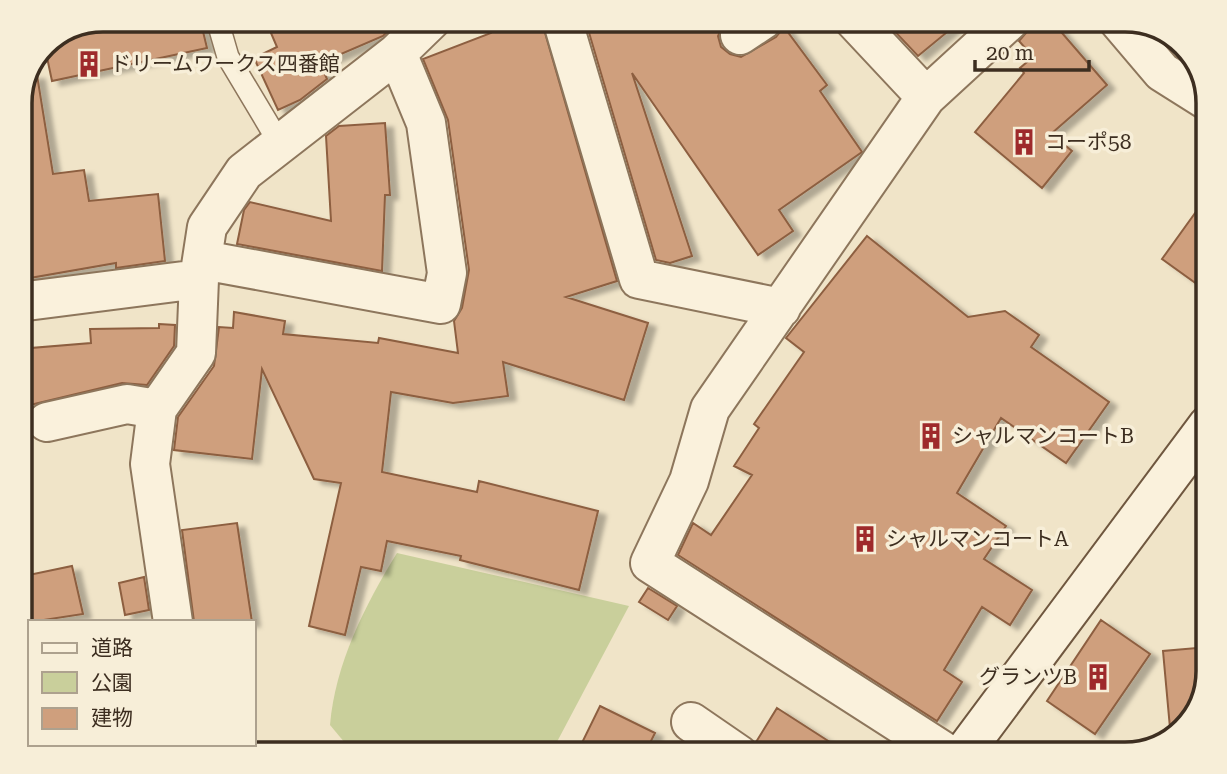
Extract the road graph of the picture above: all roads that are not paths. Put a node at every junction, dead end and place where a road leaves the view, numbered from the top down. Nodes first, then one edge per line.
1 (221, 32) edge
2 (418, 32) edge
3 (566, 32) edge
4 (865, 32) edge
5 (997, 32) edge
6 (1128, 32) edge
7 (397, 52) junction
8 (1193, 86) edge
9 (926, 97) junction
10 (280, 144) junction
11 (201, 269) junction
12 (32, 300) edge
13 (780, 308) junction
14 (157, 409) junction
15 (47, 422) dead end
16 (1196, 441) edge
17 (173, 620) edge
18 (691, 722) dead end
19 (719, 742) edge
20 (929, 742) edge
21 (972, 742) edge

1 - 10 lane
2 - 7 street
3 - 13 street
4 - 9 street
5 - 9 street
6 - 8 street
7 - 10 street
7 - 11 street
9 - 13 street
10 - 11 street
11 - 12 street
11 - 14 street
13 - 20 street
14 - 15 street
14 - 17 street
16 - 21 street
18 - 19 street

